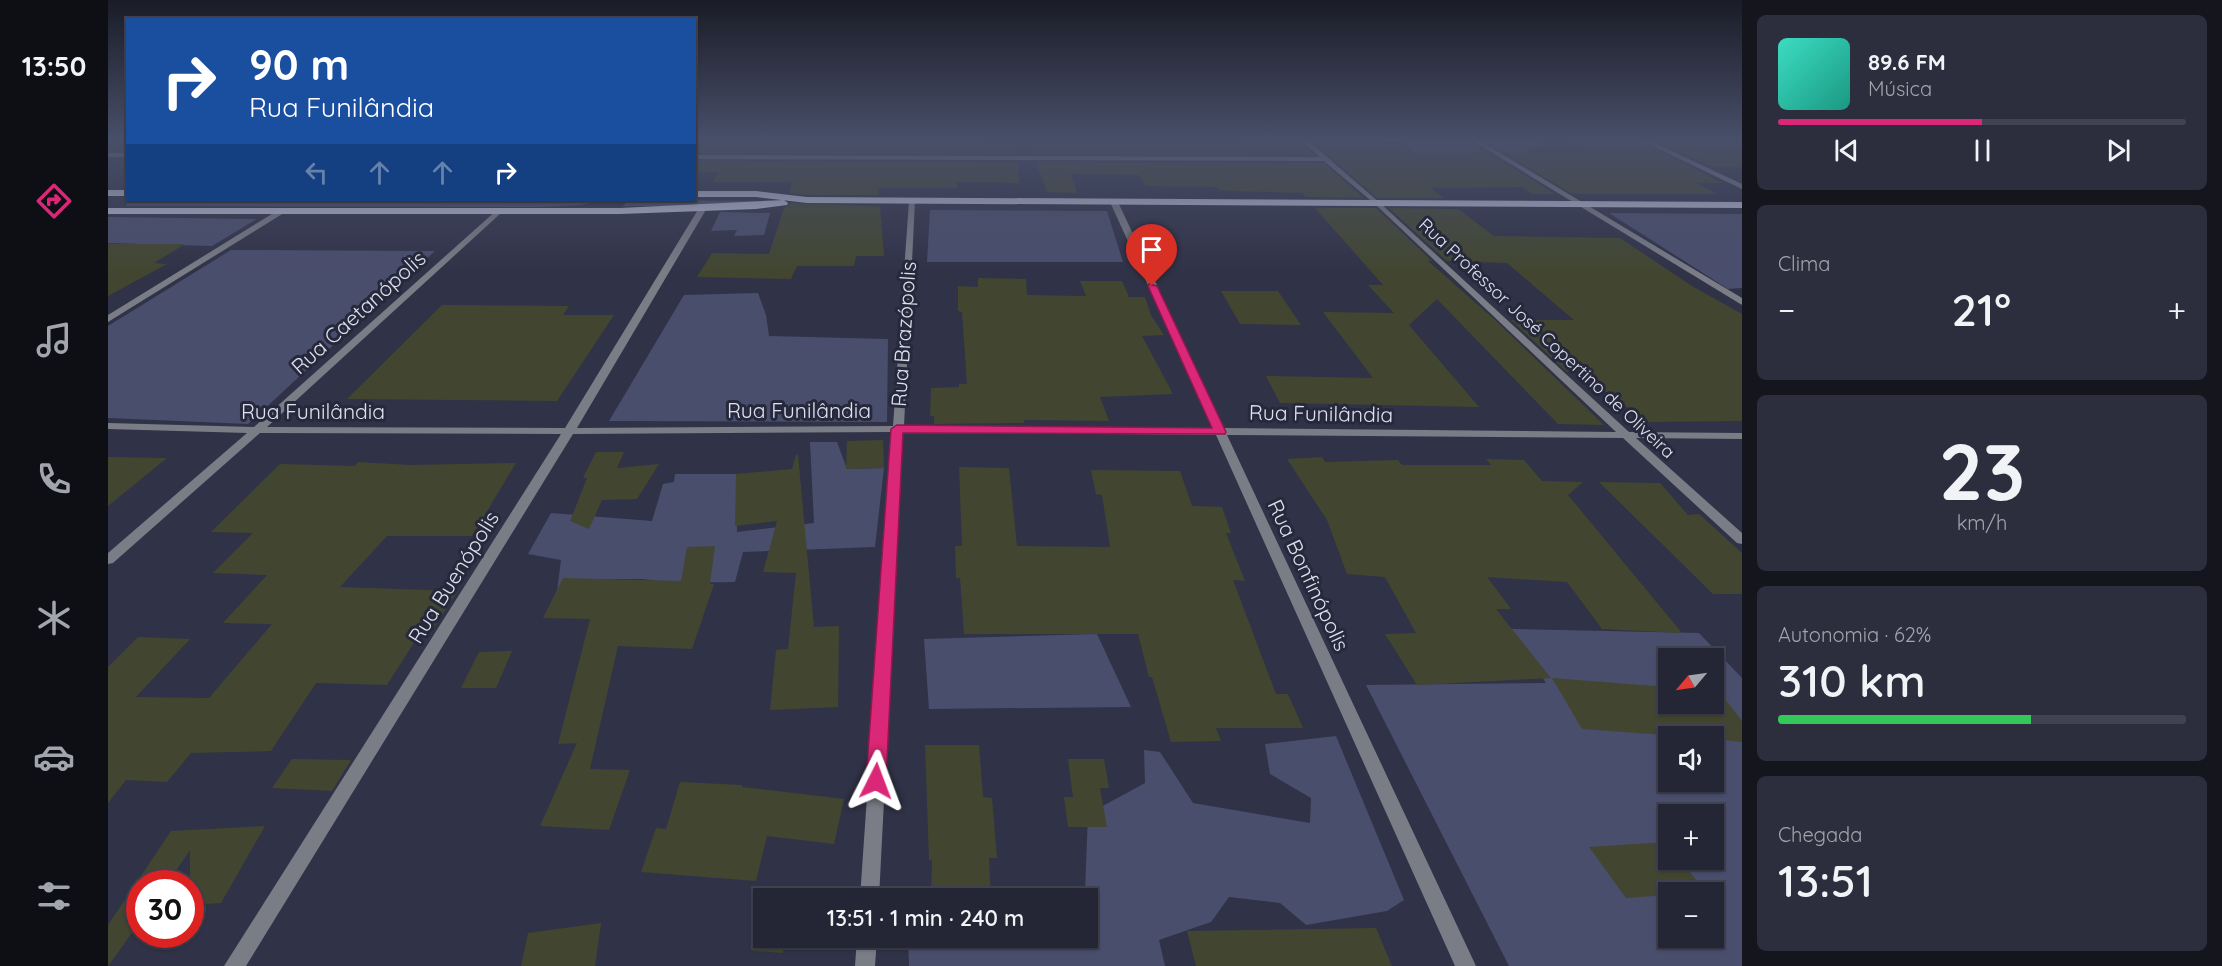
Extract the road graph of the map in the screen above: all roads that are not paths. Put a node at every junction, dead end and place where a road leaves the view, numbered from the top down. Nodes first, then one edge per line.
1 (1354, 183) edge
2 (1544, 183) edge
3 (108, 193) edge
4 (126, 193) edge
5 (696, 194) edge
6 (807, 200) junction
7 (127, 201) edge
8 (609, 201) dead end
9 (912, 201) junction
10 (1114, 202) junction
11 (1378, 204) junction
12 (1578, 204) junction
13 (1742, 205) edge
14 (703, 208) junction
15 (108, 209) edge
16 (283, 211) junction
17 (498, 211) junction
18 (536, 211) junction
19 (1742, 302) edge
20 (108, 319) edge
21 (108, 426) edge
22 (897, 429) junction
23 (257, 430) junction
24 (569, 431) junction
25 (1220, 432) junction
26 (1627, 436) junction
27 (1742, 436) edge
28 (1742, 540) edge
29 (108, 560) edge
30 (870, 888) edge
31 (866, 948) edge
32 (234, 966) edge
33 (865, 966) edge
34 (1466, 966) edge

1 - 11 street, Rua Professor José Copertino de Oliveira
2 - 12 street
3 - 4 main road
5 - 6 main road
6 - 9 main road
6 - 14 main road
7 - 15 main road
8 - 18 main road
9 - 10 main road
9 - 22 street, Rua Brazópolis
10 - 11 main road
10 - 25 street, Rua Bonfinópolis
11 - 12 main road
11 - 26 street, Rua Professor José Copertino de Oliveira
12 - 13 main road
12 - 19 street
14 - 18 main road
14 - 24 street, Rua Buenópolis
15 - 16 main road
16 - 17 main road
16 - 20 street
17 - 18 main road
17 - 23 street, Rua Caetanópolis
21 - 23 street, Rua Funilândia
22 - 24 street, Rua Funilândia
22 - 25 street, Rua Funilândia
22 - 30 street, Rua Brazópolis
23 - 24 street, Rua Funilândia
23 - 29 street, Rua Caetanópolis
24 - 32 street, Rua Buenópolis
25 - 26 street, Rua Funilândia
25 - 34 street, Rua Bonfinópolis
26 - 27 street, Rua Funilândia
26 - 28 street, Rua Professor José Copertino de Oliveira
31 - 33 street

